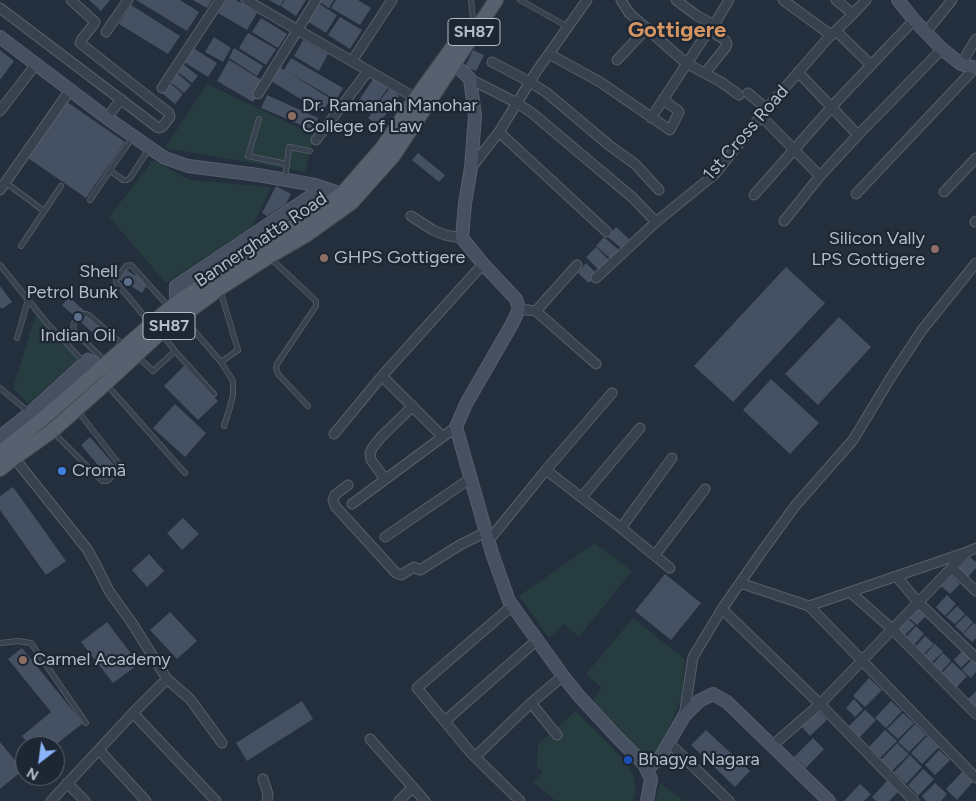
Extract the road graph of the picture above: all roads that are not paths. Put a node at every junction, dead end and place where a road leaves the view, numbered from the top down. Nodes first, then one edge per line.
1 (71, 0) edge
2 (128, 0) edge
3 (220, 0) edge
4 (246, 0) edge
5 (316, 0) edge
6 (392, 0) edge
7 (471, 0) edge
8 (486, 0) edge
9 (496, 0) edge
10 (520, 0) edge
11 (587, 0) edge
12 (621, 0) edge
13 (676, 0) edge
14 (729, 0) edge
15 (782, 0) edge
16 (836, 0) edge
17 (866, 0) edge
18 (952, 0) edge
19 (900, 1) edge
20 (2, 13) edge
21 (853, 14) junction
22 (473, 18) junction
23 (914, 20) junction
24 (568, 27) junction
25 (647, 28) junction
26 (711, 28) junction
27 (298, 30) junction
28 (106, 32) dead end
29 (926, 32) junction
30 (834, 33) junction
31 (0, 36) edge
32 (976, 39) edge
33 (942, 49) junction
34 (549, 54) junction
35 (617, 60) dead end
36 (352, 61) junction
37 (448, 62) junction
38 (492, 62) dead end
39 (686, 63) junction
40 (36, 64) junction
41 (871, 64) junction
42 (961, 64) junction
43 (976, 68) edge
44 (368, 71) junction
45 (798, 72) junction
46 (705, 73) junction
47 (470, 79) junction
48 (530, 82) junction
49 (162, 88) dead end
50 (70, 90) junction
51 (258, 94) dead end
52 (121, 99) junction
53 (662, 100) junction
54 (421, 101) junction
55 (517, 103) junction
56 (831, 107) junction
57 (0, 111) edge
58 (764, 112) junction
59 (108, 118) junction
60 (651, 118) junction
61 (259, 119) dead end
62 (498, 132) junction
63 (858, 135) junction
64 (133, 136) junction
65 (316, 140) dead end
66 (150, 148) junction
67 (794, 149) junction
68 (310, 151) dead end
69 (976, 158) edge
70 (287, 164) junction
71 (471, 168) junction
72 (111, 169) junction
73 (820, 176) junction
74 (284, 180) junction
75 (3, 186) edge
76 (61, 186) dead end
77 (659, 190) dead end
78 (944, 192) dead end
79 (856, 194) dead end
80 (754, 195) dead end
81 (347, 198) junction
82 (90, 200) dead end
83 (44, 211) junction
84 (411, 216) dead end
85 (784, 221) dead end
86 (656, 222) junction
87 (606, 232) dead end
88 (462, 238) junction
89 (21, 246) dead end
90 (268, 256) junction
91 (483, 264) junction
92 (577, 264) dead end
93 (976, 264) edge
94 (0, 265) edge
95 (596, 278) dead end
96 (220, 288) junction
97 (28, 300) junction
98 (519, 309) junction
99 (175, 310) junction
100 (536, 311) junction
101 (81, 315) dead end
102 (74, 323) dead end
103 (156, 328) junction
104 (17, 338) dead end
105 (124, 347) junction
106 (175, 351) junction
107 (137, 354) junction
108 (221, 362) junction
109 (85, 363) junction
110 (596, 364) dead end
111 (104, 365) junction
112 (382, 376) junction
113 (106, 384) junction
114 (0, 388) edge
115 (612, 393) dead end
116 (214, 394) dead end
117 (308, 406) dead end
118 (413, 406) junction
119 (76, 409) junction
120 (35, 417) junction
121 (224, 426) dead end
122 (456, 427) junction
123 (640, 428) dead end
124 (52, 431) junction
125 (334, 434) dead end
126 (444, 436) junction
127 (5, 449) edge
128 (672, 458) dead end
129 (0, 469) edge
130 (546, 470) junction
131 (185, 473) dead end
132 (471, 478) junction
133 (385, 479) junction
134 (348, 485) dead end
135 (705, 489) dead end
136 (582, 497) junction
137 (352, 504) dead end
138 (621, 528) junction
139 (487, 536) junction
140 (385, 537) dead end
141 (976, 548) edge
142 (967, 552) junction
143 (655, 555) junction
144 (670, 568) dead end
145 (952, 568) junction
146 (896, 576) junction
147 (740, 583) junction
148 (976, 591) edge
149 (850, 592) junction
150 (918, 602) junction
151 (512, 606) junction
152 (808, 606) junction
153 (722, 610) junction
154 (892, 629) junction
155 (537, 640) junction
156 (0, 643) edge
157 (976, 658) edge
158 (862, 660) junction
159 (563, 676) junction
160 (167, 679) junction
161 (531, 703) junction
162 (820, 704) junction
163 (133, 713) junction
164 (976, 714) edge
165 (684, 716) junction
166 (445, 721) junction
167 (86, 724) dead end
168 (557, 735) dead end
169 (370, 739) dead end
170 (668, 742) junction
171 (222, 743) dead end
172 (772, 746) junction
173 (98, 750) junction
174 (475, 757) junction
175 (646, 769) junction
176 (976, 778) edge
177 (263, 779) dead end
178 (67, 783) junction
179 (412, 787) junction
180 (50, 801) edge
181 (85, 801) edge
182 (146, 801) edge
183 (216, 801) edge
184 (267, 801) edge
185 (399, 801) edge
186 (425, 801) edge
187 (520, 801) edge
188 (647, 801) edge
189 (729, 801) edge
190 (829, 801) edge
191 (914, 801) edge

1 - 52 street
2 - 28 street
3 - 49 street
4 - 27 street
5 - 27 street
6 - 36 street
7 - 22 lane
8 - 22 main road, Bannerghatta Road / SH87
9 - 37 main road, Bannerghatta Road / SH87
10 - 24 lane
11 - 24 street
12 - 25 street
13 - 26 street
14 - 26 street
15 - 30 street
16 - 21 street
17 - 21 street, 1st Cross Road
18 - 29 street
19 - 23 street
20 - 52 street
21 - 30 street, 1st Cross Road
22 - 37 main road, Bannerghatta Road / SH87
23 - 29 street
23 - 41 street
24 - 34 street
25 - 35 street
25 - 39 street
26 - 39 street
26 - 46 street
27 - 36 street
27 - 51 street
29 - 33 street
30 - 41 street
30 - 45 street, 1st Cross Road
31 - 40 street
32 - 42 street
33 - 42 street
33 - 63 street
34 - 48 street
34 - 60 street
36 - 44 street
37 - 47 street
37 - 54 main road, Bannerghatta Road / SH87
38 - 48 street
39 - 46 street
39 - 53 street
40 - 50 street
40 - 57 street
41 - 56 street
42 - 43 street
43 - 79 street
44 - 54 street
44 - 65 street
45 - 56 street
45 - 58 street, 1st Cross Road
46 - 58 street
47 - 55 street
47 - 71 street
48 - 55 street
48 - 77 street
50 - 59 street
50 - 75 street
52 - 59 street
53 - 60 street
53 - 60 street
54 - 81 main road, Bannerghatta Road / SH87
55 - 62 street
55 - 86 street
56 - 63 street
56 - 67 street
58 - 67 street
58 - 86 street, 1st Cross Road
59 - 64 street
61 - 70 lane
62 - 71 street
62 - 87 street
63 - 73 street
64 - 66 street
64 - 72 lane
66 - 72 lane
66 - 74 street
67 - 73 street
67 - 80 street
68 - 70 lane
69 - 78 street
70 - 74 lane
71 - 88 street
72 - 82 lane
73 - 85 street
74 - 81 street
75 - 83 lane
76 - 83 lane
81 - 90 main road, Bannerghatta Road / SH87
81 - 99 main road
83 - 89 lane
84 - 88 street
86 - 95 street, 1st Cross Road
88 - 91 street
90 - 96 main road, Bannerghatta Road / SH87
90 - 117 lane
91 - 98 street
91 - 112 street
92 - 100 street
93 - 147 street
94 - 97 lane
96 - 99 main road, Bannerghatta Road / SH87
96 - 108 lane
97 - 104 lane
97 - 109 lane
98 - 100 street
98 - 122 street
99 - 103 main road, Bannerghatta Road / SH87
99 - 103 lane
99 - 108 lane
100 - 110 street
101 - 105 lane
102 - 111 lane
103 - 105 main road
103 - 106 lane
103 - 107 main road, Bannerghatta Road / SH87
105 - 111 main road
106 - 107 lane
106 - 116 lane
107 - 113 main road, Bannerghatta Road / SH87
108 - 121 lane
109 - 111 street
109 - 120 street
111 - 120 main road
112 - 118 street
112 - 125 street
113 - 119 main road, Bannerghatta Road / SH87
113 - 131 lane
114 - 120 lane
115 - 130 street
118 - 126 street
118 - 133 street
119 - 124 main road, Bannerghatta Road / SH87
119 - 124 lane
120 - 127 main road
122 - 126 street
122 - 132 street
123 - 136 street
124 - 127 main road, Bannerghatta Road / SH87
126 - 133 street
127 - 129 main road, Bannerghatta Road / SH87
127 - 160 street
128 - 138 street
130 - 136 street
130 - 139 street
132 - 139 street
132 - 140 street
133 - 137 street
134 - 139 street
135 - 143 street
136 - 138 street
138 - 143 street
139 - 151 street
141 - 142 street
142 - 145 street
142 - 146 street
143 - 144 street
145 - 148 street
145 - 150 street
146 - 149 street
146 - 150 street
147 - 152 street
147 - 153 street
149 - 152 street
149 - 154 street
150 - 154 street
150 - 157 street
151 - 155 street
151 - 166 street
152 - 158 street
153 - 162 street
153 - 165 street
154 - 158 street
154 - 164 street
155 - 159 street
155 - 166 street
156 - 167 lane
158 - 162 street
158 - 176 street
159 - 161 street
159 - 175 street
160 - 163 street
160 - 171 street
161 - 168 street
161 - 174 street
162 - 172 street
162 - 191 street
163 - 173 street
163 - 183 street
165 - 170 street
165 - 172 street
166 - 174 street
169 - 179 street
170 - 175 street
170 - 189 street
172 - 190 street
173 - 178 street
173 - 182 street
174 - 187 street
175 - 188 street
177 - 184 street
178 - 180 street
178 - 181 street
179 - 185 street
179 - 186 street

